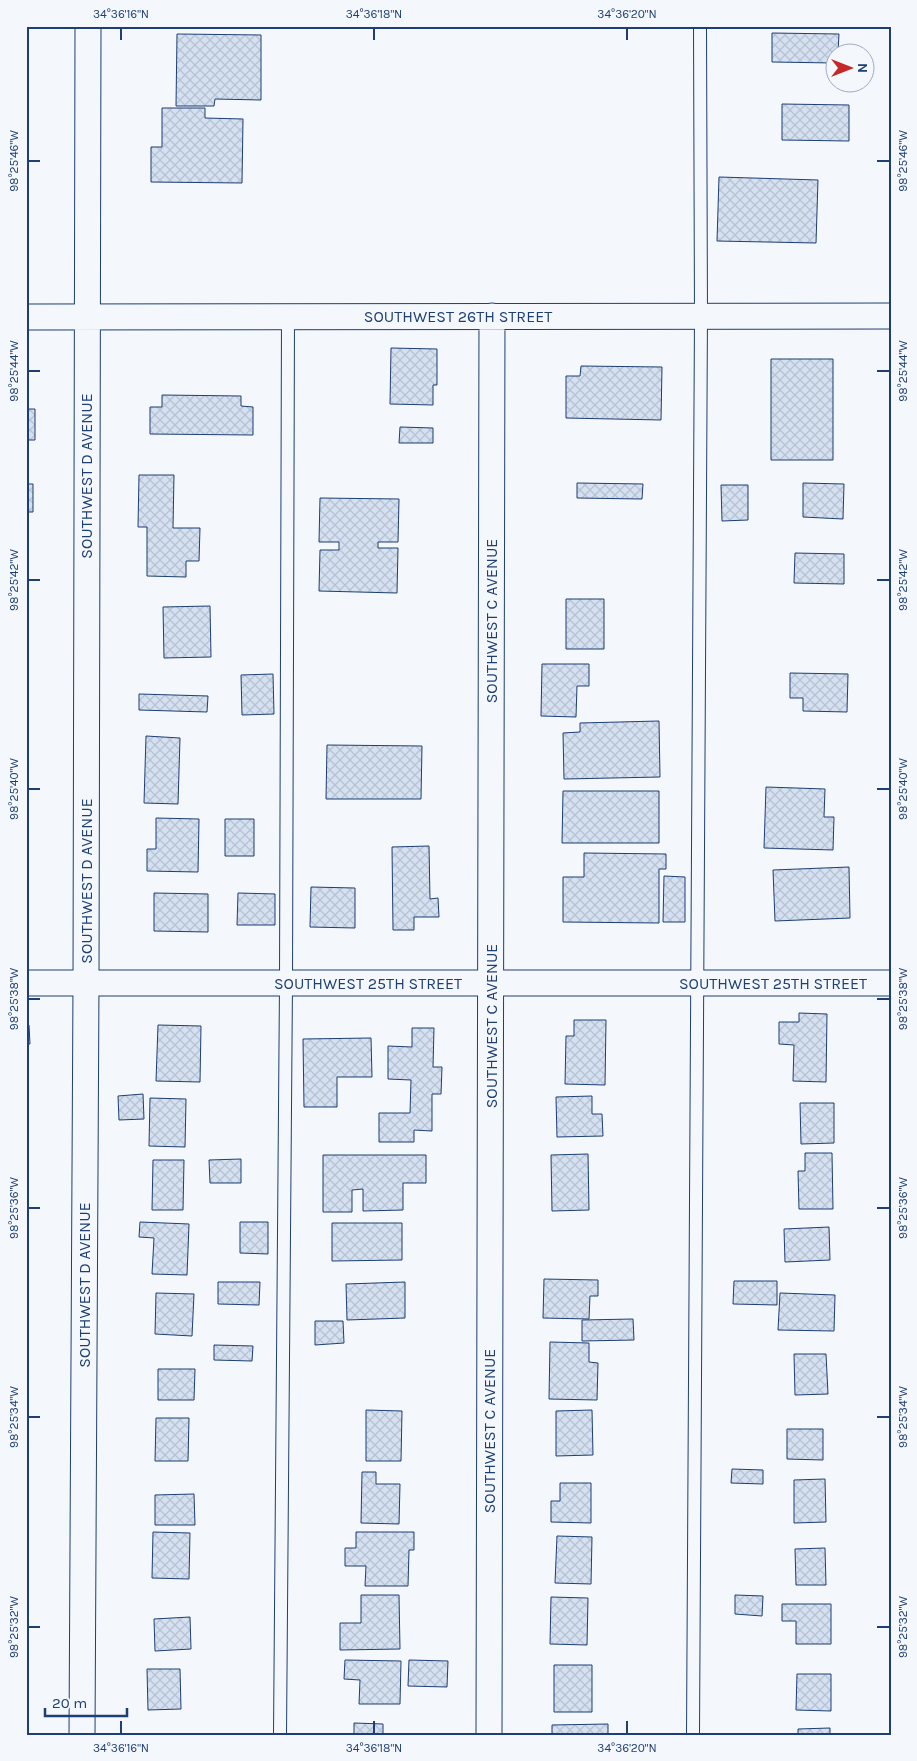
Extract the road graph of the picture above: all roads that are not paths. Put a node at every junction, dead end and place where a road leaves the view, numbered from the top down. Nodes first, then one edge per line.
1 (88, 26) edge
2 (700, 26) edge
3 (492, 316) junction
4 (701, 316) junction
5 (891, 316) edge
6 (288, 317) junction
7 (26, 318) edge
8 (86, 318) junction
9 (491, 982) junction
10 (697, 982) junction
11 (891, 982) edge
12 (26, 983) edge
13 (86, 983) junction
14 (286, 983) junction
15 (82, 1735) edge
16 (280, 1735) edge
17 (488, 1735) edge
18 (693, 1735) edge

1 - 8 street, SOUTHWEST D AVENUE
2 - 4 lane
3 - 4 street, SOUTHWEST 26TH STREET
3 - 6 street, SOUTHWEST 26TH STREET
3 - 9 street, SOUTHWEST C AVENUE
4 - 5 street, SOUTHWEST 26TH STREET
4 - 10 lane
6 - 8 street, SOUTHWEST 26TH STREET
6 - 14 lane
7 - 8 street, SOUTHWEST 26TH STREET
8 - 13 street, SOUTHWEST D AVENUE
9 - 10 street, SOUTHWEST 25TH STREET
9 - 14 street, SOUTHWEST 25TH STREET
9 - 17 street, SOUTHWEST C AVENUE
10 - 11 street, SOUTHWEST 25TH STREET
10 - 18 lane
12 - 13 street, SOUTHWEST 25TH STREET
13 - 14 street, SOUTHWEST 25TH STREET
13 - 15 street, SOUTHWEST D AVENUE
14 - 16 lane

